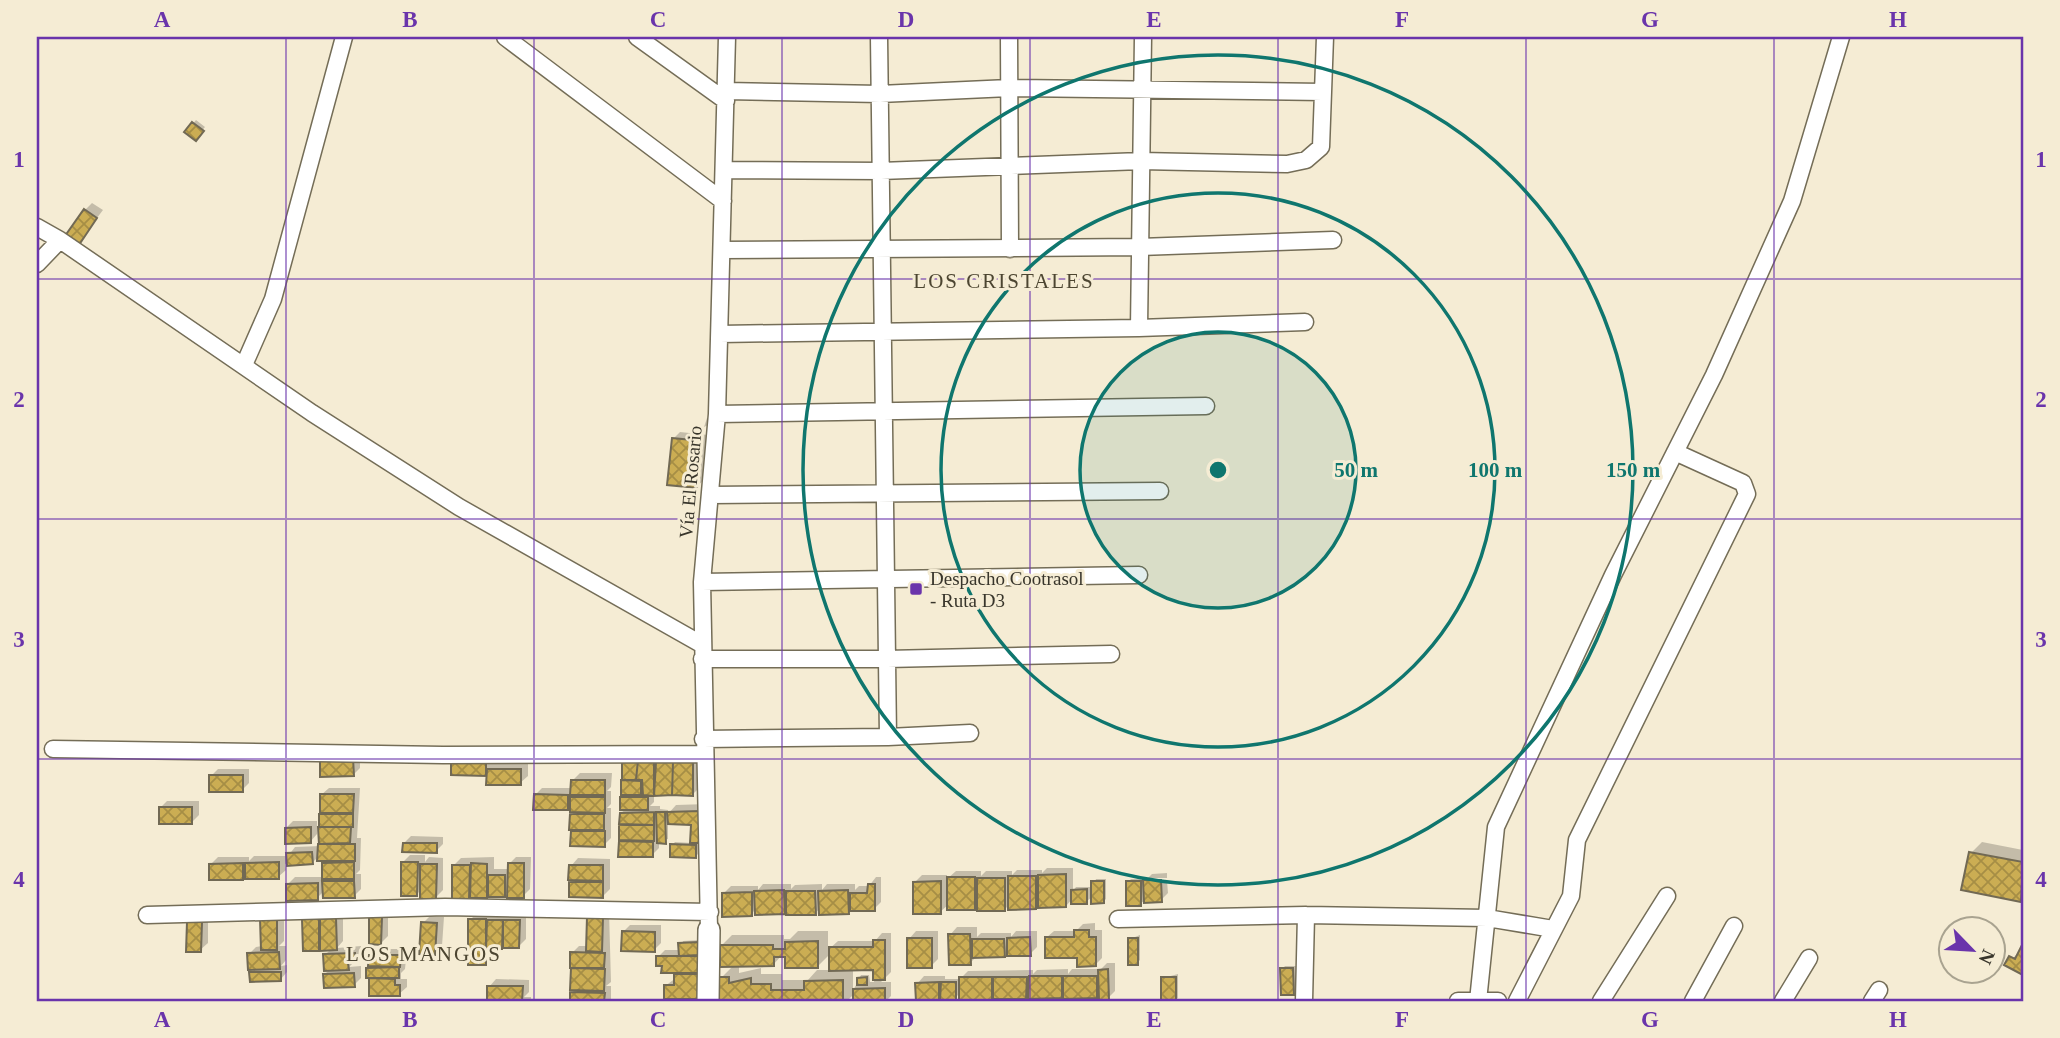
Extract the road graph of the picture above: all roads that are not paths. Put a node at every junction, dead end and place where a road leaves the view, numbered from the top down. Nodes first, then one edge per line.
1 (344, 37) edge
2 (507, 37) edge
3 (637, 37) edge
4 (727, 37) edge
5 (879, 37) edge
6 (1009, 37) edge
7 (1143, 37) edge
8 (1325, 37) edge
9 (1841, 37) edge
10 (1009, 88) junction
11 (1143, 90) junction
12 (1323, 92) junction
13 (880, 94) junction
14 (726, 96) junction
15 (1141, 161) junction
16 (1009, 166) junction
17 (724, 170) junction
18 (881, 172) junction
19 (723, 201) junction
20 (37, 228) edge
21 (60, 240) junction
22 (1334, 240) dead end
23 (1140, 247) junction
24 (1010, 249) junction
25 (723, 250) junction
26 (882, 250) junction
27 (37, 264) edge
28 (1305, 322) dead end
29 (1139, 328) junction
30 (883, 331) junction
31 (720, 334) junction
32 (244, 365) junction
33 (1206, 406) dead end
34 (882, 411) junction
35 (717, 414) junction
36 (1675, 452) junction
37 (1160, 491) dead end
38 (885, 493) junction
39 (710, 495) junction
40 (1139, 575) dead end
41 (886, 580) junction
42 (702, 582) junction
43 (701, 652) junction
44 (1111, 654) dead end
45 (887, 659) junction
46 (970, 733) dead end
47 (888, 737) junction
48 (704, 746) junction
49 (53, 749) dead end
50 (1667, 896) dead end
51 (147, 915) dead end
52 (1306, 915) junction
53 (1486, 918) junction
54 (1118, 919) dead end
55 (709, 921) junction
56 (1734, 926) dead end
57 (1553, 929) junction
58 (1809, 958) dead end
59 (1478, 1000) edge
60 (708, 1001) edge
61 (1304, 1001) edge
62 (1458, 1001) edge
63 (1498, 1001) edge
64 (1517, 1001) edge
65 (1601, 1001) edge
66 (1693, 1001) edge
67 (1783, 1001) edge

1 - 32 street
2 - 19 street
3 - 14 street
4 - 14 street, Vía El Rosario
5 - 13 street
6 - 10 street
7 - 11 street
8 - 12 street
9 - 36 street
10 - 11 street
10 - 13 street
10 - 16 street
11 - 12 street
11 - 15 street
12 - 15 street
13 - 14 street
13 - 18 street
14 - 17 street, Vía El Rosario
15 - 16 street
15 - 23 street
16 - 18 street
16 - 24 street
17 - 18 street
17 - 19 street, Vía El Rosario
18 - 26 street
19 - 25 street, Vía El Rosario
20 - 21 street
21 - 27 street
21 - 32 street
22 - 23 street
23 - 24 street
23 - 29 street
24 - 26 street
25 - 26 street
25 - 31 street, Vía El Rosario
26 - 30 street
28 - 29 street
29 - 30 street
30 - 31 street
30 - 34 street
31 - 35 street, Vía El Rosario
32 - 43 street
33 - 34 street
34 - 35 street
34 - 38 street
35 - 39 street, Vía El Rosario
36 - 53 street
36 - 57 street
37 - 38 street
38 - 39 street
38 - 41 street
39 - 42 street, Vía El Rosario
40 - 41 street
41 - 42 street
41 - 45 street
42 - 43 street, Vía El Rosario
43 - 45 street
43 - 48 street, Vía El Rosario
44 - 45 street
45 - 47 street
46 - 47 street
47 - 48 street
48 - 49 street
48 - 55 street, Vía El Rosario
50 - 65 street
51 - 55 street
52 - 53 street
52 - 54 street
52 - 61 street
53 - 57 street
53 - 59 street
55 - 60 street
56 - 66 street
57 - 64 street
58 - 67 street
59 - 62 street
59 - 63 street

